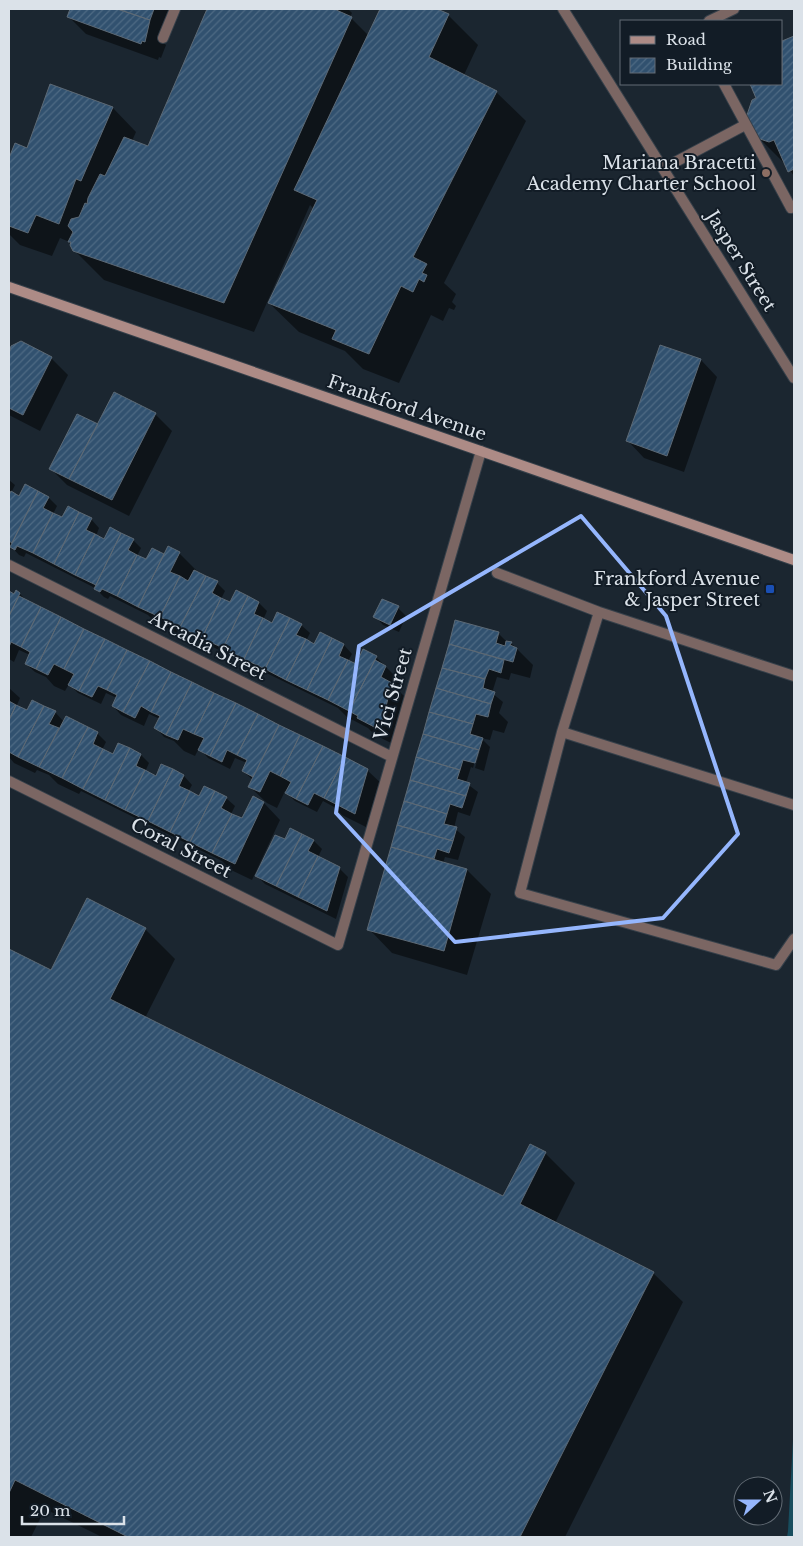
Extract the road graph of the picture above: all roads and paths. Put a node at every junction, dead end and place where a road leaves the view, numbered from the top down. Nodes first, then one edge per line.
1 (175, 9) edge
2 (563, 9) edge
3 (734, 9) edge
4 (712, 20) edge
5 (164, 38) dead end
6 (725, 85) edge
7 (745, 124) junction
8 (664, 168) junction
9 (794, 206) edge
10 (9, 287) edge
11 (794, 378) edge
12 (481, 451) junction
13 (794, 560) edge
14 (9, 565) edge
15 (496, 573) dead end
16 (599, 612) junction
17 (794, 676) edge
18 (562, 732) junction
19 (392, 757) junction
20 (9, 781) edge
21 (794, 805) edge
22 (794, 940) edge
23 (338, 945) joint

1 - 5 street
2 - 8 street, Jasper Street
3 - 4 street
6 - 7 street
7 - 8 street
7 - 9 street
8 - 11 street, Jasper Street
10 - 12 main road, Frankford Avenue
12 - 13 main road, Frankford Avenue
12 - 19 street, Vici Street
14 - 19 street, Arcadia Street
15 - 16 street
16 - 17 street
16 - 18 street
18 - 21 street
18 - 22 street
19 - 23 street, Vici Street
20 - 23 street, Coral Street

